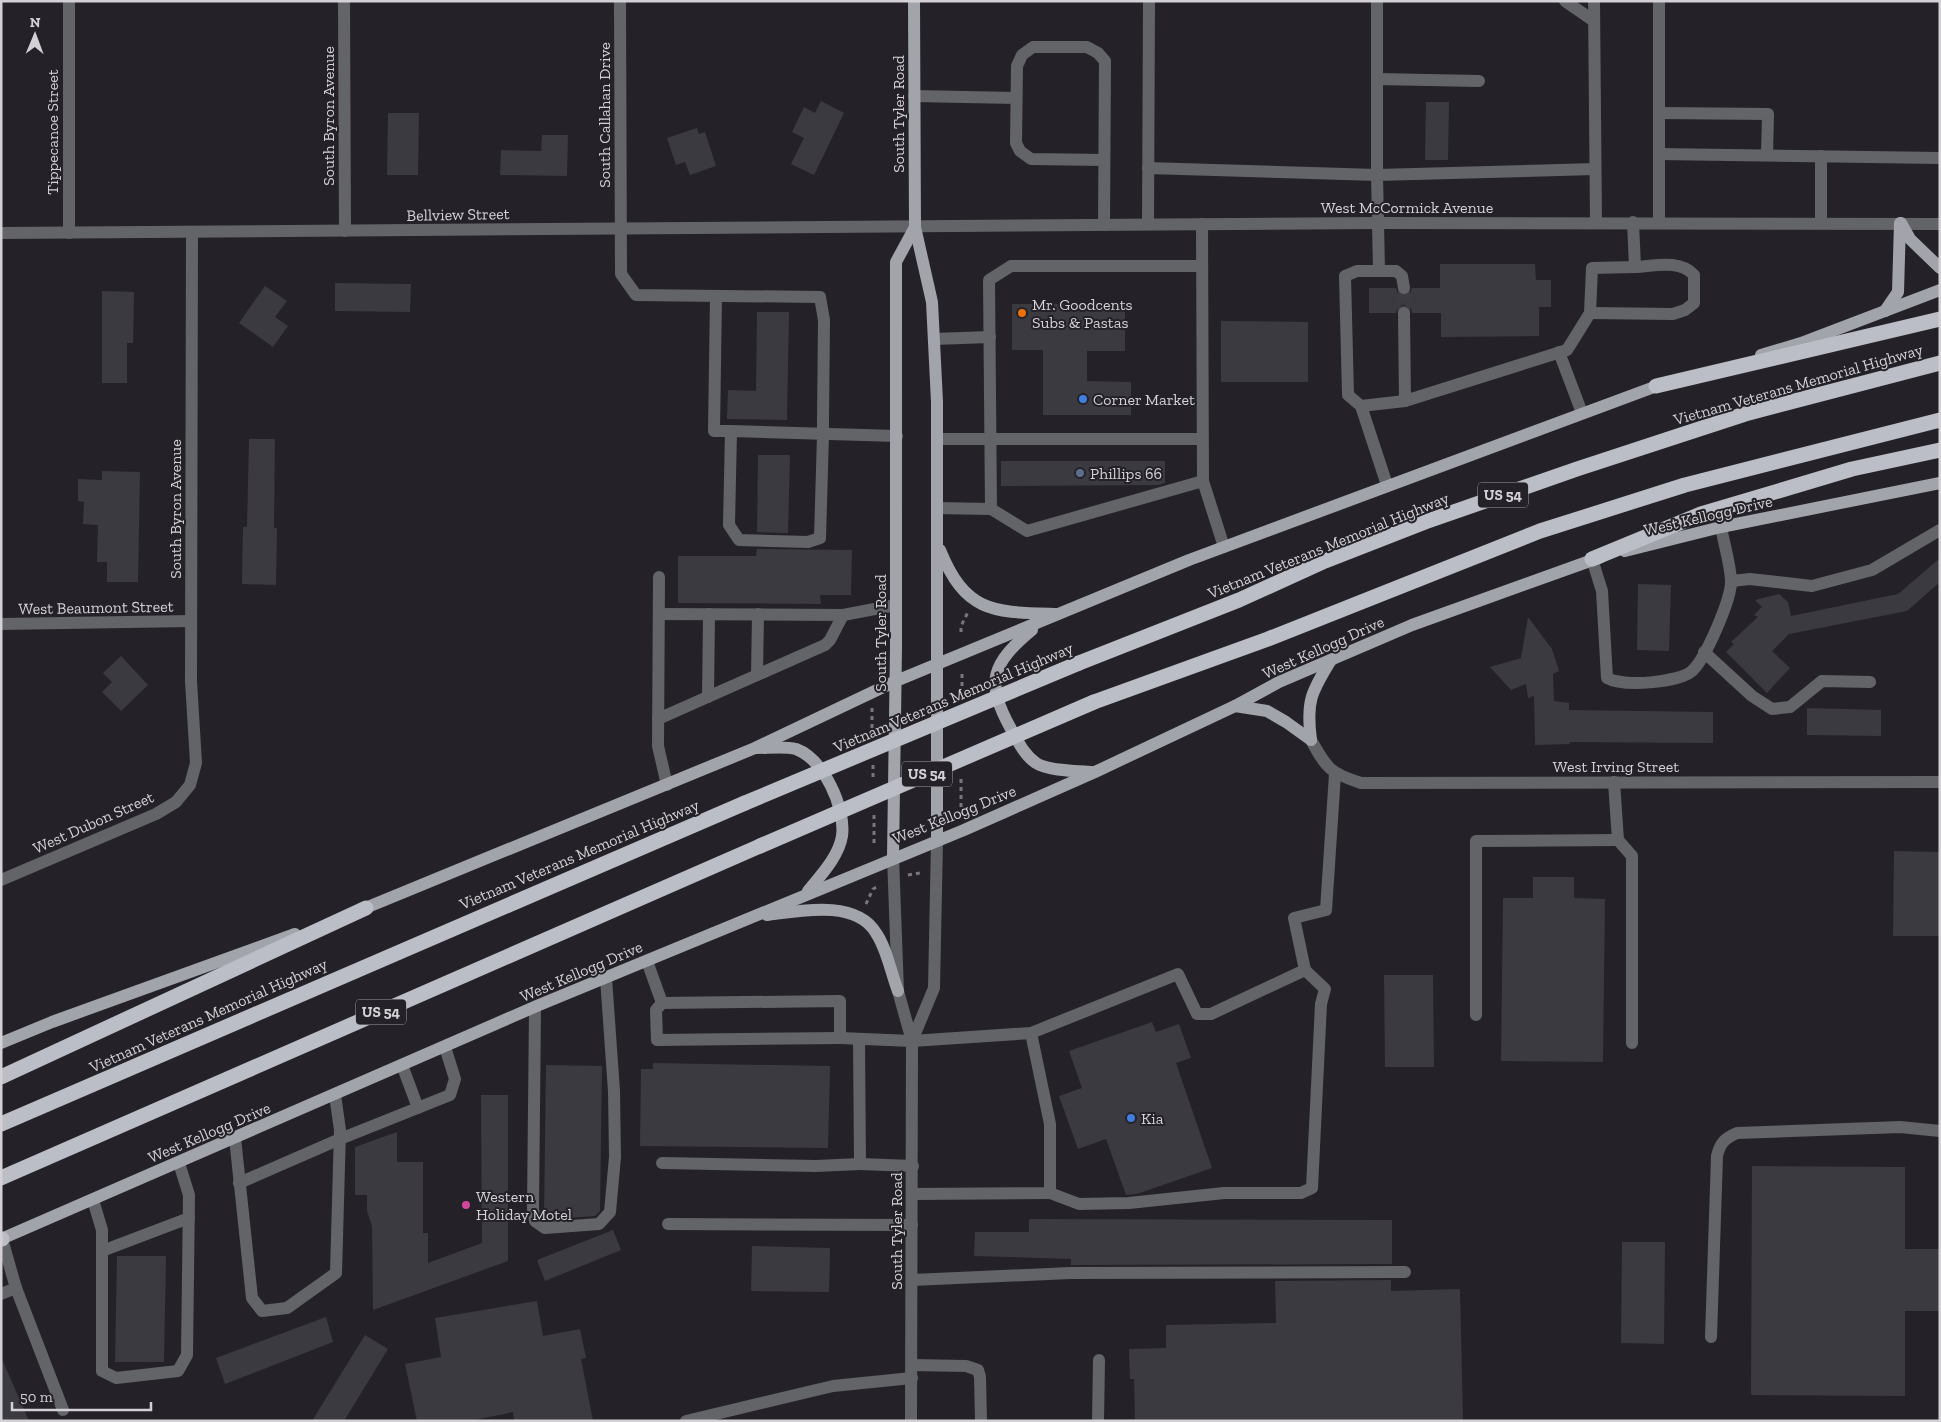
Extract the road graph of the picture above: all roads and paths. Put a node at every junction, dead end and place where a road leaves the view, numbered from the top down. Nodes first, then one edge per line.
1 (69, 1) edge
2 (344, 1) edge
3 (620, 1) edge
4 (914, 1) edge
5 (1149, 1) edge
6 (1376, 1) edge
7 (1565, 1) edge
8 (1594, 1) edge
9 (1659, 1) edge
10 (1594, 21) junction
11 (1377, 80) junction
12 (1479, 81) dead end
13 (914, 96) junction
14 (1016, 98) junction
15 (1659, 113) junction
16 (1659, 154) junction
17 (1767, 155) junction
18 (1821, 156) junction
19 (1940, 158) edge
20 (1104, 160) junction
21 (1148, 168) junction
22 (1595, 169) junction
23 (1377, 175) junction
24 (1596, 222) junction
25 (1633, 222) junction
26 (1659, 222) junction
27 (1377, 223) junction
28 (1821, 223) junction
29 (1900, 223) junction
30 (1148, 224) junction
31 (1202, 224) junction
32 (1940, 224) edge
33 (1104, 225) junction
34 (915, 227) junction
35 (620, 228) junction
36 (345, 231) junction
37 (192, 232) junction
38 (1, 233) edge
39 (69, 233) junction
40 (1202, 266) junction
41 (1635, 267) junction
42 (1940, 268) edge
43 (1379, 271) junction
44 (1404, 288) tunnel mouth
45 (1940, 290) edge
46 (716, 297) junction
47 (1885, 311) junction
48 (1404, 313) tunnel mouth
49 (1590, 313) junction
50 (1940, 319) edge
51 (990, 337) junction
52 (934, 339) junction
53 (1559, 352) junction
54 (1940, 362) edge
55 (1656, 386) junction
56 (1405, 401) junction
57 (1361, 406) junction
58 (1582, 413) junction
59 (1940, 420) edge
60 (731, 431) junction
61 (823, 435) junction
62 (897, 436) junction
63 (937, 439) junction
64 (991, 439) junction
65 (1202, 439) junction
66 (1940, 450) edge
67 (1202, 480) junction
68 (1940, 483) edge
69 (1387, 485) junction
70 (937, 508) junction
71 (992, 509) junction
72 (1721, 527) junction
73 (1940, 530) edge
74 (937, 543) junction
75 (1224, 547) junction
76 (1592, 559) junction
77 (659, 577) dead end
78 (1731, 581) junction
79 (896, 606) junction
80 (969, 611) dead end
81 (659, 614) junction
82 (709, 614) junction
83 (758, 614) junction
84 (1062, 614) junction
85 (843, 615) junction
86 (191, 621) junction
87 (1042, 622) junction
88 (1, 624) edge
89 (961, 626) junction
90 (956, 628) dead end
91 (961, 632) dead end
92 (1704, 652) junction
93 (1331, 660) junction
94 (937, 664) junction
95 (962, 666) dead end
96 (756, 675) junction
97 (896, 681) junction
98 (1870, 682) dead end
99 (708, 697) junction
100 (962, 704) dead end
101 (872, 705) dead end
102 (1235, 706) junction
103 (658, 719) junction
104 (872, 733) dead end
105 (1311, 740) junction
106 (754, 748) junction
107 (873, 761) dead end
108 (961, 770) dead end
109 (1095, 772) junction
110 (1335, 774) junction
111 (873, 780) dead end
112 (1614, 782) junction
113 (1940, 782) edge
114 (190, 784) joint
115 (667, 785) junction
116 (961, 807) dead end
117 (874, 808) dead end
118 (1618, 840) junction
119 (937, 841) junction
120 (874, 846) dead end
121 (893, 857) junction
122 (920, 873) dead end
123 (903, 877) dead end
124 (1, 880) edge
125 (880, 885) dead end
126 (807, 893) junction
127 (866, 904) dead end
128 (366, 908) junction
129 (755, 916) junction
130 (647, 961) junction
131 (1305, 970) junction
132 (606, 978) junction
133 (898, 991) junction
134 (662, 1003) junction
135 (535, 1008) junction
136 (1476, 1015) dead end
137 (1031, 1033) junction
138 (840, 1038) junction
139 (859, 1039) junction
140 (912, 1042) junction
141 (1, 1043) edge
142 (1632, 1043) dead end
143 (445, 1047) junction
144 (402, 1065) junction
145 (1, 1077) edge
146 (335, 1095) junction
147 (418, 1108) junction
148 (1, 1124) edge
149 (1940, 1131) edge
150 (234, 1138) junction
151 (340, 1139) junction
152 (179, 1163) junction
153 (662, 1163) dead end
154 (860, 1164) junction
155 (913, 1166) junction
156 (1, 1178) edge
157 (239, 1183) junction
158 (1050, 1193) junction
159 (913, 1194) junction
160 (93, 1200) junction
161 (189, 1218) junction
162 (668, 1224) dead end
163 (912, 1225) junction
164 (2, 1239) edge
165 (102, 1251) junction
166 (1405, 1272) dead end
167 (912, 1280) junction
168 (16, 1288) junction
169 (1, 1294) edge
170 (1711, 1337) dead end
171 (1099, 1360) dead end
172 (912, 1371) junction
173 (63, 1410) dead end
174 (686, 1421) edge
175 (911, 1421) edge
176 (981, 1421) edge
177 (1098, 1421) edge

1 - 39 street, Tippecanoe Street
2 - 36 street, South Byron Avenue
3 - 35 street, South Callahan Drive
4 - 13 main road, South Tyler Road
5 - 21 street
6 - 11 street
7 - 10 street
8 - 10 street
9 - 15 street
10 - 22 street
11 - 12 street
11 - 23 street
13 - 14 street
13 - 34 main road, South Tyler Road
14 - 20 street
14 - 20 street
15 - 16 street
15 - 17 street
16 - 17 street
16 - 26 street
17 - 18 street
18 - 19 street
18 - 28 street
20 - 33 street
21 - 23 street
21 - 30 street
22 - 23 street
22 - 24 street
23 - 27 street
24 - 25 street, West McCormick Avenue
24 - 27 street, West McCormick Avenue
25 - 26 street, West McCormick Avenue
25 - 41 street
26 - 28 street, West McCormick Avenue
27 - 31 street, West McCormick Avenue
27 - 43 street
28 - 29 street, West McCormick Avenue
29 - 32 street, West McCormick Avenue
29 - 42 main road
29 - 47 main road
30 - 31 street, West McCormick Avenue
30 - 33 street, West McCormick Avenue
31 - 40 street
33 - 34 street, West McCormick Avenue
34 - 35 street, Bellview Street
34 - 52 main road, South Tyler Road
34 - 62 main road, South Tyler Road
35 - 36 street, Bellview Street
35 - 46 street, South Callahan Drive
36 - 37 street, Bellview Street
37 - 39 street, Bellview Street
37 - 86 street, South Byron Avenue
38 - 39 street, Bellview Street
40 - 51 street
40 - 65 street
41 - 49 street
41 - 49 street
43 - 44 street
43 - 57 street
45 - 47 main road
46 - 60 street
46 - 61 street
47 - 55 main road
48 - 56 street
49 - 53 street
50 - 55 highway
51 - 52 street
51 - 64 street
52 - 63 main road, South Tyler Road
53 - 56 street
53 - 58 street
54 - 148 highway, Vietnam Veterans Memorial Highway / US 54, bridge
55 - 58 main road
56 - 57 street
57 - 69 street
58 - 69 main road
59 - 156 highway, US 54, bridge
60 - 61 street
60 - 61 street
61 - 62 street
62 - 79 main road, South Tyler Road
63 - 64 street
63 - 70 main road, South Tyler Road
64 - 65 street
64 - 71 street
65 - 67 street
66 - 76 highway
67 - 71 street
67 - 75 street
68 - 72 main road, West Kellogg Drive
69 - 75 main road
70 - 71 street
70 - 74 main road, South Tyler Road
72 - 76 main road, West Kellogg Drive
72 - 78 street
73 - 78 street
74 - 84 main road
74 - 94 main road, South Tyler Road
75 - 84 main road
76 - 92 street
76 - 93 main road, West Kellogg Drive
77 - 81 street
78 - 92 street
79 - 85 street
79 - 97 main road, South Tyler Road
80 - 89 path
81 - 82 street
81 - 103 street
82 - 83 street
82 - 99 street
83 - 85 street
83 - 96 street
84 - 87 main road
85 - 96 street
86 - 88 street, West Beaumont Street
86 - 114 street, South Byron Avenue
87 - 94 main road
87 - 109 main road
89 - 90 path
89 - 91 path
92 - 98 street
93 - 102 main road, West Kellogg Drive
93 - 105 main road
94 - 97 main road
94 - 119 main road, South Tyler Road
95 - 100 path
96 - 99 street
97 - 106 main road
97 - 121 main road, South Tyler Road
99 - 103 street
101 - 104 path
102 - 105 main road
102 - 109 main road, West Kellogg Drive
103 - 115 street
105 - 110 street
106 - 115 main road
106 - 126 main road
107 - 111 path
108 - 116 path
109 - 119 main road, West Kellogg Drive
110 - 112 street, West Irving Street
110 - 131 street
112 - 113 street, West Irving Street
112 - 118 street
114 - 124 street, West Dubon Street
115 - 128 main road
117 - 120 path
118 - 136 street
118 - 142 street
119 - 121 main road, West Kellogg Drive
119 - 140 street, South Tyler Road
121 - 126 main road, West Kellogg Drive
121 - 133 street, South Tyler Road
122 - 123 path
125 - 127 path
126 - 129 main road, West Kellogg Drive
128 - 141 main road
128 - 145 highway
129 - 130 main road, West Kellogg Drive
129 - 133 main road
130 - 132 main road, West Kellogg Drive
130 - 134 street
131 - 137 street
131 - 158 street
132 - 135 main road, West Kellogg Drive
132 - 135 street
133 - 140 street, South Tyler Road
134 - 138 street
134 - 138 street
135 - 143 main road, West Kellogg Drive
137 - 140 street
137 - 158 street
138 - 139 street
139 - 140 street
139 - 154 street
140 - 155 street, South Tyler Road
143 - 144 main road, West Kellogg Drive
143 - 147 street
144 - 146 main road, West Kellogg Drive
144 - 147 street
146 - 150 main road, West Kellogg Drive
146 - 151 street
147 - 151 street
149 - 170 street
150 - 152 main road, West Kellogg Drive
150 - 157 street
151 - 157 street
151 - 157 street
152 - 160 main road, West Kellogg Drive
152 - 161 street
153 - 154 street
154 - 155 street
155 - 159 street, South Tyler Road
158 - 159 street
159 - 163 street, South Tyler Road
160 - 164 main road, West Kellogg Drive
160 - 165 street
161 - 165 street
161 - 165 street
162 - 163 street
163 - 167 street, South Tyler Road
164 - 168 street
166 - 167 street
167 - 172 street, South Tyler Road
168 - 169 street
168 - 173 street
171 - 177 street
172 - 174 street
172 - 175 street, South Tyler Road
172 - 176 street

